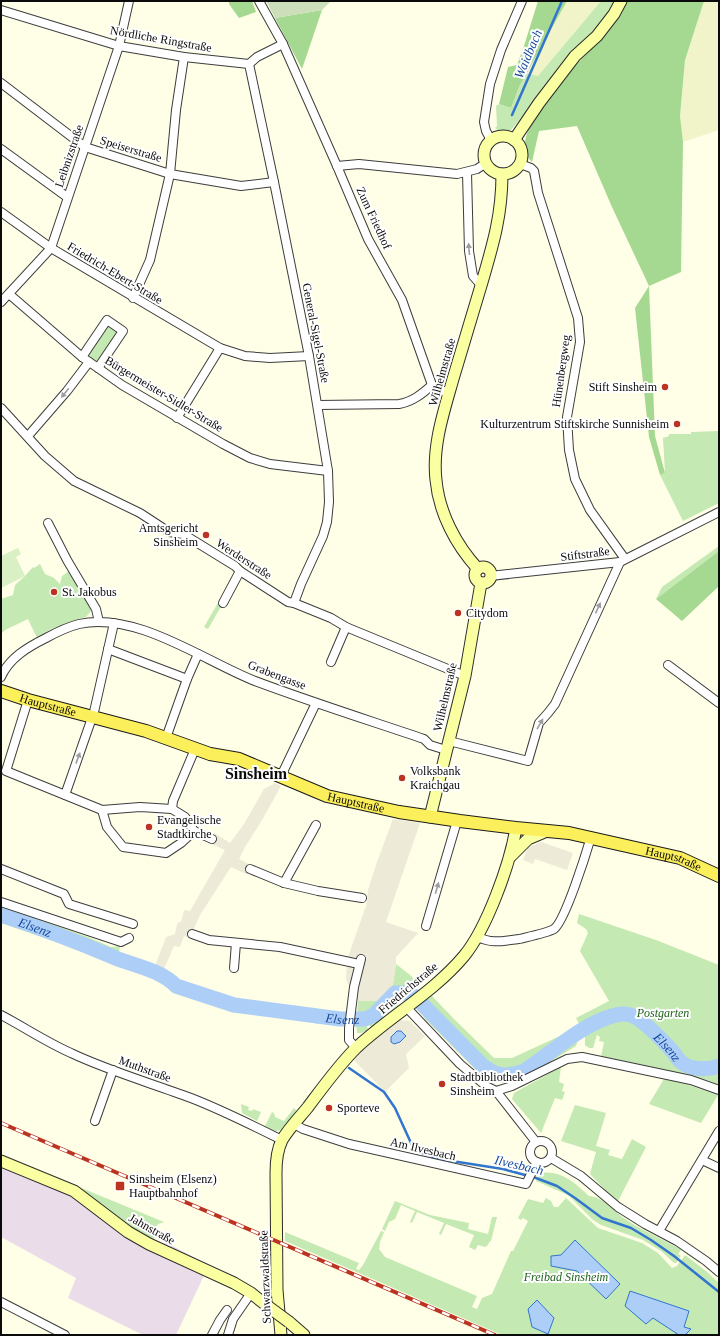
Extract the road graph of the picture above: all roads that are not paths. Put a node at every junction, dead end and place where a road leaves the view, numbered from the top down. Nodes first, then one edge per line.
1 (129, 1) edge
2 (258, 1) edge
3 (522, 1) edge
4 (621, 1) edge
5 (1, 10) edge
6 (283, 44) junction
7 (118, 46) junction
8 (184, 56) junction
9 (249, 64) junction
10 (1, 83) edge
11 (491, 140) junction
12 (514, 140) junction
13 (85, 147) junction
14 (1, 149) edge
15 (486, 163) junction
16 (520, 164) junction
17 (338, 166) junction
18 (467, 173) junction
19 (170, 174) junction
20 (502, 174) junction
21 (274, 182) junction
22 (67, 197) junction
23 (1, 212) edge
24 (50, 248) junction
25 (481, 285) junction
26 (9, 294) junction
27 (133, 298) junction
28 (1, 302) edge
29 (220, 348) junction
30 (309, 356) junction
31 (86, 359) junction
32 (98, 368) junction
33 (432, 386) junction
34 (449, 394) junction
35 (318, 405) junction
36 (1, 408) edge
37 (177, 418) junction
38 (28, 436) junction
39 (328, 471) junction
40 (719, 512) edge
41 (48, 523) dead end
42 (622, 560) junction
43 (478, 569) junction
44 (240, 571) junction
45 (490, 576) junction
46 (481, 583) junction
47 (223, 603) dead end
48 (294, 603) junction
49 (99, 622) junction
50 (114, 623) junction
51 (346, 627) junction
52 (108, 649) junction
53 (198, 654) junction
54 (331, 662) dead end
55 (668, 665) dead end
56 (465, 676) junction
57 (1, 677) edge
58 (187, 679) junction
59 (1, 691) edge
60 (28, 700) junction
61 (719, 703) edge
62 (316, 704) junction
63 (93, 716) junction
64 (166, 738) junction
65 (447, 745) junction
66 (195, 750) junction
67 (282, 774) dead end
68 (65, 795) junction
69 (172, 809) junction
70 (102, 810) junction
71 (430, 817) junction
72 (457, 821) junction
73 (316, 825) dead end
74 (516, 828) junction
75 (548, 830) junction
76 (194, 831) junction
77 (591, 837) junction
78 (212, 839) dead end
79 (507, 861) junction
80 (1, 869) edge
81 (250, 869) dead end
82 (719, 876) edge
83 (284, 883) junction
84 (362, 898) dead end
85 (1, 902) edge
86 (133, 924) dead end
87 (426, 926) dead end
88 (192, 934) dead end
89 (477, 937) junction
90 (129, 938) dead end
91 (236, 943) junction
92 (234, 968) dead end
93 (410, 1005) junction
94 (1, 1015) edge
95 (356, 1048) junction
96 (113, 1070) junction
97 (719, 1090) edge
98 (496, 1091) junction
99 (94, 1121) dead end
100 (294, 1124) junction
101 (719, 1131) edge
102 (282, 1140) junction
103 (536, 1142) junction
104 (551, 1158) junction
105 (702, 1160) junction
106 (1, 1161) edge
107 (537, 1162) junction
108 (719, 1168) edge
109 (276, 1217) joint
110 (659, 1231) junction
111 (719, 1272) edge
112 (251, 1293) junction
113 (1, 1302) edge
114 (227, 1310) dead end
115 (65, 1335) edge
116 (212, 1335) edge
117 (228, 1335) edge
118 (281, 1335) edge
119 (304, 1335) edge

1 - 7 street, Leibnizstraße
2 - 6 street, Zum Friedhof
3 - 11 street
4 - 12 main road
5 - 7 street, Nördliche Ringstraße
6 - 9 street
6 - 17 street, Zum Friedhof
7 - 8 street, Nördliche Ringstraße
7 - 13 street, Leibnizstraße
8 - 9 street, Nördliche Ringstraße
8 - 19 street
9 - 21 street, General-Sigel-Straße
10 - 13 street, Speiserstraße
11 - 12 main road
11 - 15 main road
12 - 16 main road
13 - 19 street, Speiserstraße
13 - 22 street, Leibnizstraße
14 - 22 street
15 - 18 street
15 - 20 main road
16 - 20 main road
16 - 42 street, Hünenbergweg
17 - 18 street
17 - 33 street, Zum Friedhof
25 -> 18 street
19 - 21 street, Speiserstraße
19 - 27 street
20 - 25 main road, Wilhelmstraße
21 - 30 street, General-Sigel-Straße
22 - 24 street, Leibnizstraße
23 - 24 street, Friedrich-Ebert-Straße
24 - 26 street, Leibnizstraße
24 - 27 street, Friedrich-Ebert-Straße
25 - 34 main road, Wilhelmstraße
26 - 28 street, Leibnizstraße
26 - 31 street, Bürgermeister-Sidler-Straße
27 - 29 street, Friedrich-Ebert-Straße
29 - 30 street, Friedrich-Ebert-Straße
29 - 37 street
30 - 35 street, General-Sigel-Straße
31 - 32 street, Bürgermeister-Sidler-Straße
31 - 32 street
31 -> 38 street
32 - 37 street, Bürgermeister-Sidler-Straße
33 - 34 street
33 - 35 street
34 - 43 main road, Wilhelmstraße
35 - 39 street, General-Sigel-Straße
36 - 38 street, Werderstraße
37 - 39 street, Bürgermeister-Sidler-Straße
38 - 44 street, Werderstraße
39 - 48 street, General-Sigel-Straße
40 - 42 street, Stiftstraße
41 - 49 street
42 - 45 street, Stiftstraße
65 -> 42 street, Grabengasse
43 - 45 main road
43 - 46 main road
44 - 47 street
44 - 48 street, Werderstraße
45 - 46 main road
46 - 56 main road, Wilhelmstraße
48 - 51 street, Werderstraße
49 - 50 street, Grabengasse
49 - 57 street, Grabengasse
50 - 52 street
50 - 53 street, Grabengasse
51 - 54 street
51 - 56 street, Werderstraße
52 - 58 street
52 - 63 street
53 - 58 street
53 - 62 street, Grabengasse
55 - 61 street
56 - 65 main road, Wilhelmstraße
58 - 64 street
59 - 60 main road, Hauptstraße
60 - 63 main road, Hauptstraße
60 - 68 street
62 - 65 street, Grabengasse
62 - 67 street
63 - 64 main road, Hauptstraße
68 -> 63 street
64 - 66 main road, Hauptstraße
65 - 71 main road, Wilhelmstraße
66 - 69 street
66 - 71 main road, Hauptstraße
68 - 70 street
69 - 70 street
69 - 76 street
70 - 76 street
71 - 72 main road, Hauptstraße
72 - 74 main road, Hauptstraße
87 -> 72 street
73 - 83 street
74 - 75 main road, Hauptstraße
74 - 79 main road, Friedrichstraße
75 - 77 main road, Hauptstraße
75 - 79 main road
76 - 78 street
77 - 82 main road, Hauptstraße
77 - 89 street
79 - 89 main road, Friedrichstraße
80 - 86 street
81 - 83 street
83 - 84 street
85 - 90 street
88 - 91 street
89 - 93 main road, Friedrichstraße
91 - 92 street
91 - 95 street
93 - 95 main road, Friedrichstraße
93 - 98 street
94 - 96 street, Muthstraße
95 - 100 main road, Friedrichstraße
96 - 99 street
96 - 102 street, Muthstraße
97 - 98 street
98 - 103 street
100 - 102 main road, Friedrichstraße
100 - 107 street, Am Ilvesbach
101 - 105 street
102 - 109 main road, Friedrichstraße
103 - 104 street
103 - 107 street
104 - 107 street
104 - 110 street
105 - 108 street
105 - 110 street
106 - 112 main road, Jahnstraße
109 - 118 main road, Schwarzwaldstraße
110 - 111 street
112 - 117 street
112 - 119 main road, Jahnstraße, bridge
113 - 115 street
114 - 116 street

